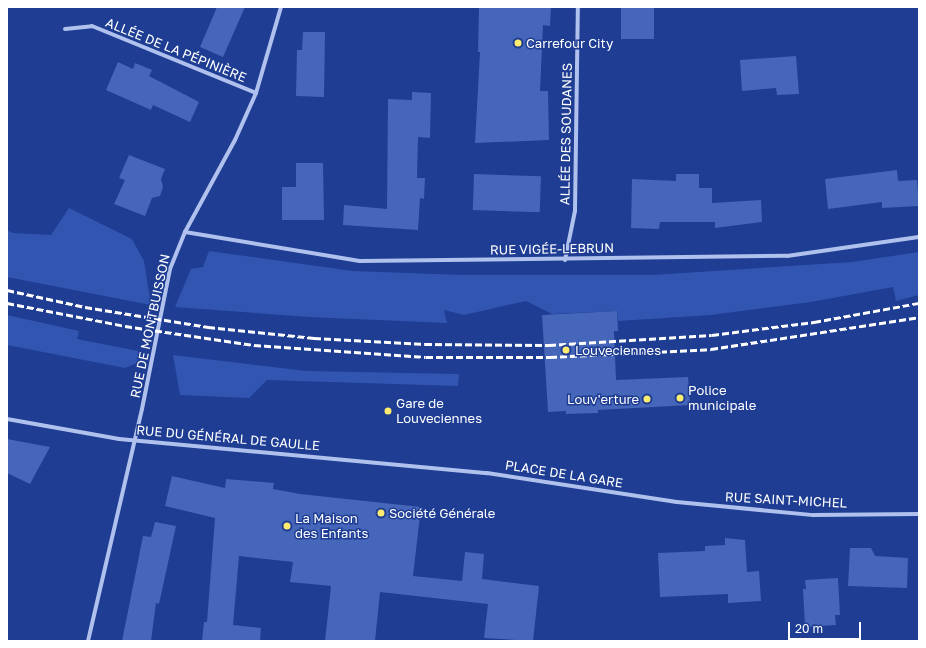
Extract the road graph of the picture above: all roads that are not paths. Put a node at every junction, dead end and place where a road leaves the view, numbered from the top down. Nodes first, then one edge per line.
1 (281, 7) edge
2 (578, 7) edge
3 (65, 29) dead end
4 (256, 93) junction
5 (185, 232) junction
6 (919, 237) edge
7 (565, 260) junction
8 (7, 419) edge
9 (133, 439) junction
10 (448, 470) joint
11 (677, 502) joint
12 (919, 514) edge
13 (88, 641) edge

1 - 4 street, RUE DE MONTBUISSON
2 - 7 street, ALLÉE DES SOUDANES
3 - 4 street, ALLÉE DE LA PÉPINIÈRE
4 - 5 street, RUE DE MONTBUISSON
5 - 7 street, RUE VIGÉE-LEBRUN
5 - 9 street, RUE DE MONTBUISSON
6 - 7 street, RUE VIGÉE-LEBRUN
8 - 9 street, RUE DU GÉNÉRAL DE GAULLE
9 - 10 street, RUE DU GÉNÉRAL DE GAULLE
9 - 13 street, RUE DE MONTBUISSON
10 - 11 street, PLACE DE LA GARE
11 - 12 street, RUE SAINT-MICHEL

